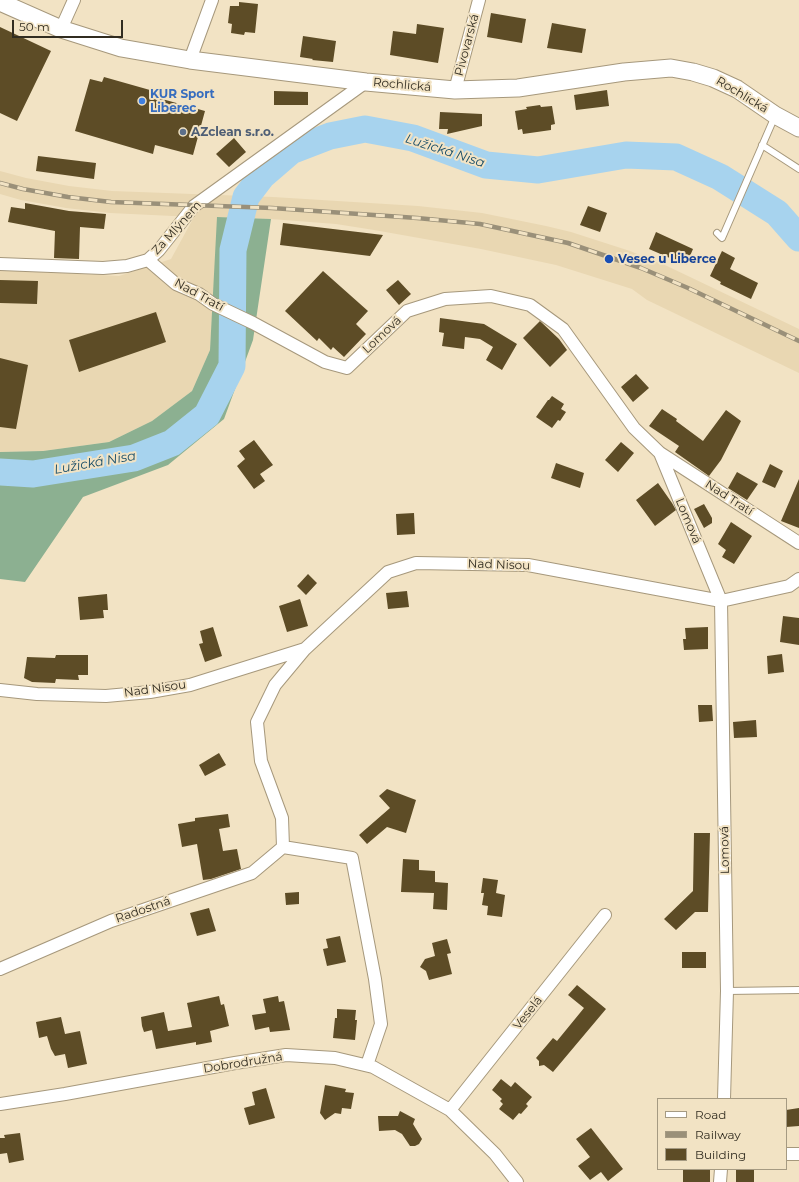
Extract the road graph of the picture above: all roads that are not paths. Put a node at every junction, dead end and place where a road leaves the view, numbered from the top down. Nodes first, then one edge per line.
1 (74, 0) edge
2 (212, 0) edge
3 (479, 0) edge
4 (0, 2) edge
5 (61, 29) junction
6 (190, 60) junction
7 (366, 82) junction
8 (456, 90) junction
9 (775, 115) junction
10 (799, 128) edge
11 (762, 145) junction
12 (799, 169) edge
13 (718, 233) dead end
14 (148, 260) junction
15 (0, 264) edge
16 (253, 323) joint
17 (660, 453) junction
18 (799, 543) edge
19 (799, 579) edge
20 (721, 601) junction
21 (305, 649) junction
22 (0, 690) edge
23 (283, 847) junction
24 (605, 916) dead end
25 (0, 969) edge
26 (799, 990) edge
27 (727, 991) junction
28 (367, 1065) junction
29 (724, 1098) edge
30 (0, 1104) edge
31 (450, 1110) junction
32 (787, 1154) edge
33 (799, 1154) edge
34 (721, 1170) edge
35 (517, 1182) edge
36 (720, 1182) edge

1 - 5 street
2 - 6 street
3 - 8 street, Pivovarská
4 - 5 street, Rochlická
5 - 6 street, Rochlická
6 - 7 street, Rochlická
7 - 8 street, Rochlická
7 - 14 street, Za Mlýnem
8 - 9 street, Rochlická
9 - 10 street, Rochlická
9 - 11 lane
11 - 12 lane
11 - 13 lane
14 - 15 street, Za Mlýnem
14 - 16 street, Nad Tratí
16 - 17 street, Lomová
17 - 18 street, Nad Tratí
17 - 20 street, Lomová
19 - 20 street
20 - 21 street, Nad Nisou
20 - 27 street, Lomová
21 - 22 street, Nad Nisou
21 - 23 street, Nad Nisou
23 - 25 street, Radostná
23 - 28 street
24 - 31 street, Veselá
26 - 27 lane
27 - 29 street, Lomová
28 - 30 street, Dobrodružná
28 - 31 street, Dobrodružná
31 - 35 street, Dobrodružná
32 - 33 street
34 - 36 street

